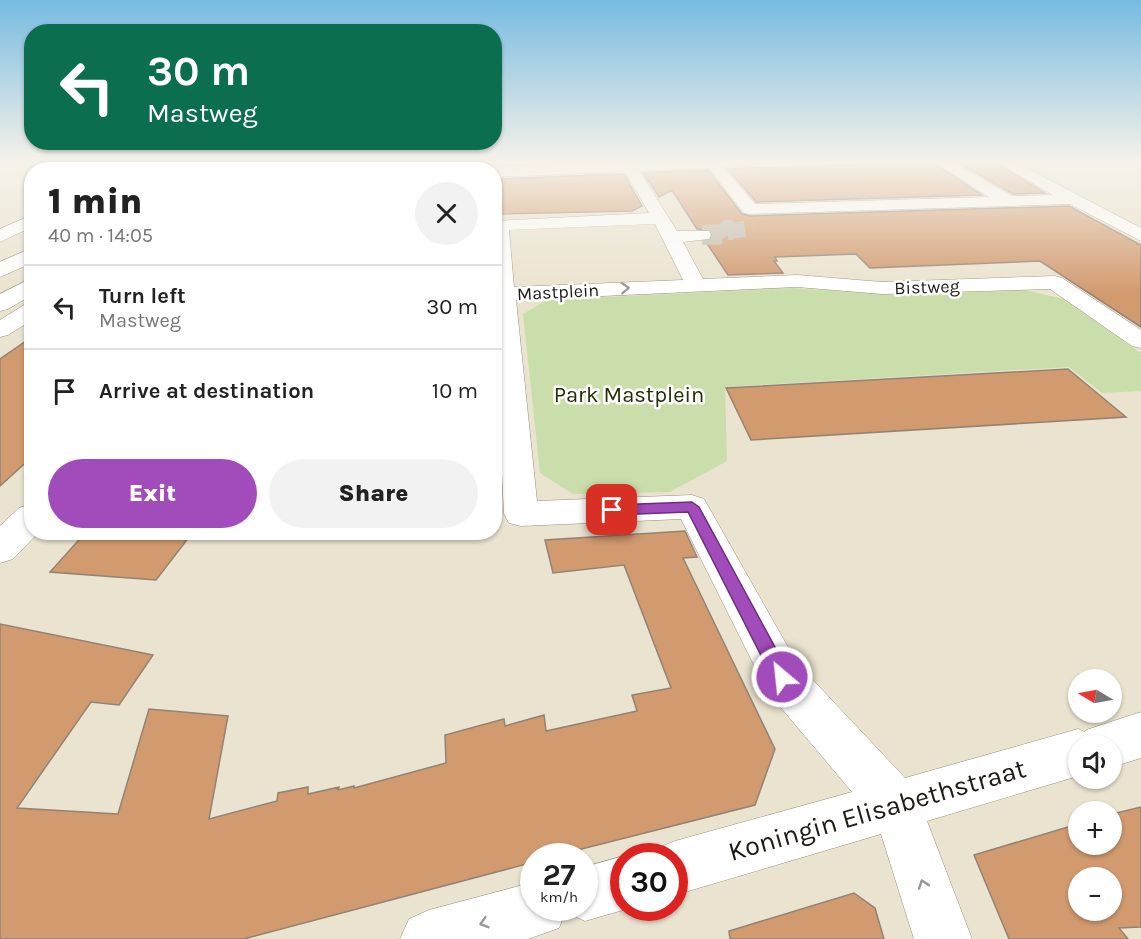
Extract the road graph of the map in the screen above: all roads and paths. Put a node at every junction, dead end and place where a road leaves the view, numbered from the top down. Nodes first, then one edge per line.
1 (654, 206) edge
2 (747, 206) edge
3 (841, 206) edge
4 (1086, 206) edge
5 (750, 209) junction
6 (661, 218) junction
7 (24, 224) edge
8 (502, 225) edge
9 (765, 228) dead end
10 (702, 235) tunnel mouth
11 (1141, 235) edge
12 (0, 236) edge
13 (670, 237) junction
14 (24, 258) edge
15 (0, 271) edge
16 (502, 277) edge
17 (696, 285) junction
18 (24, 290) edge
19 (503, 294) junction
20 (0, 304) edge
21 (24, 315) edge
22 (0, 330) edge
23 (1141, 341) edge
24 (24, 525) edge
25 (0, 549) edge
26 (1141, 735) edge
27 (1122, 740) edge
28 (1068, 756) edge
29 (896, 805) junction
30 (688, 864) edge
31 (520, 913) edge
32 (429, 939) edge
33 (943, 939) edge

1 - 6 street
2 - 5 street
3 - 5 street
4 - 11 street
5 - 9 street
6 - 8 street, Mastplein
6 - 13 street
7 - 12 street
10 - 13 street
13 - 17 street
14 - 15 main road
16 - 19 street, Mastplein
19 -> 17 street, Mastplein
17 - 23 street, Bistweg
18 - 20 main road
19 - 29 street
21 - 22 street
24 - 25 main road
26 - 27 street
28 - 29 street, Koningin Elisabethstraat
29 - 30 street, Koningin Elisabethstraat
33 -> 29 street
31 -> 32 street

